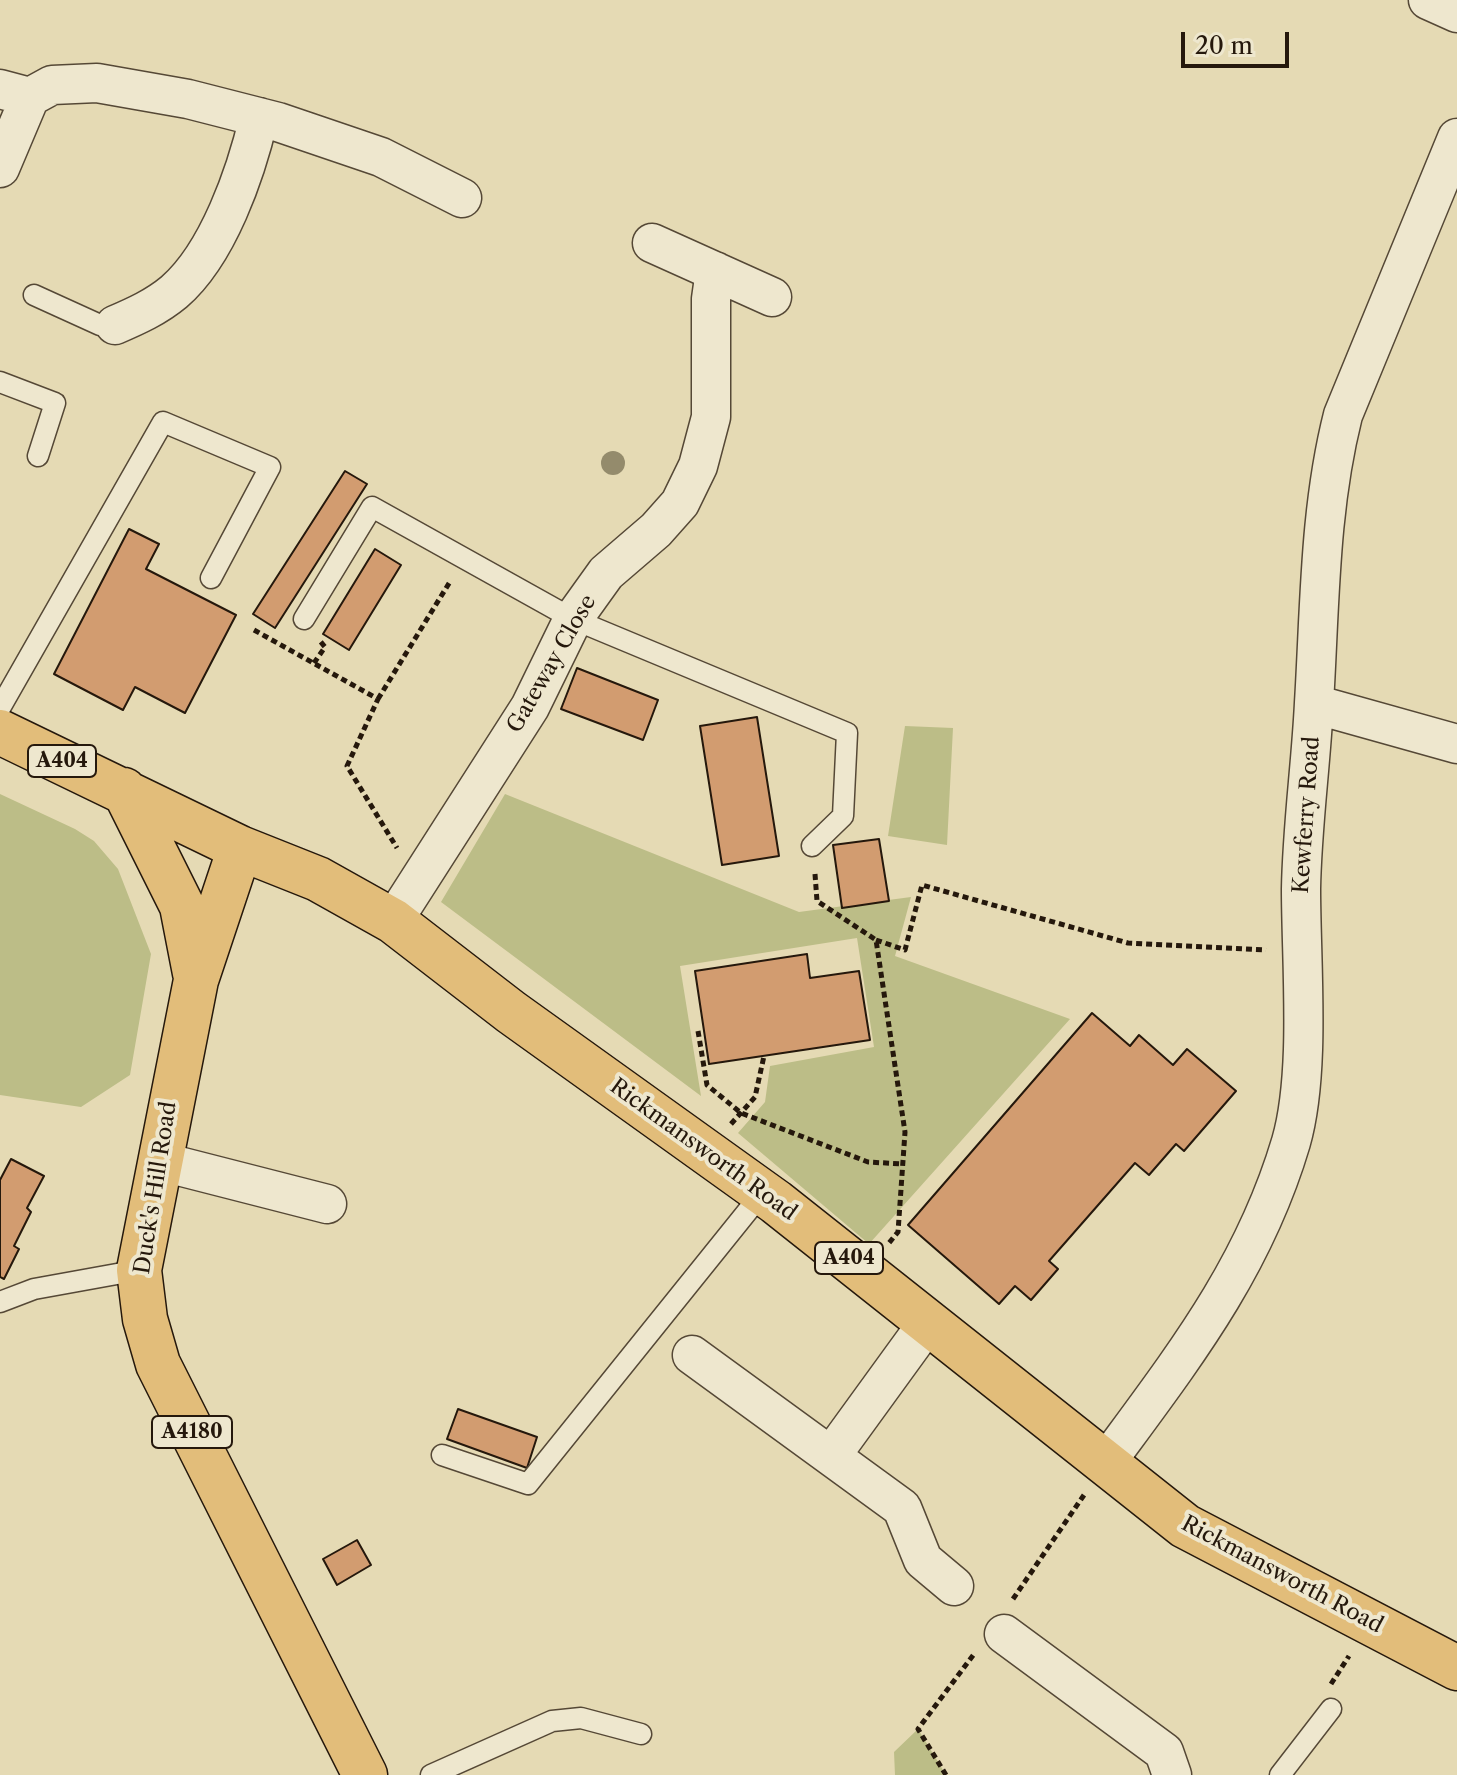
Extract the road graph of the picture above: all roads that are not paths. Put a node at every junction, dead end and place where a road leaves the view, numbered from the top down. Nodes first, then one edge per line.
1 (1428, 0) edge
2 (1457, 13) edge
3 (15, 93) edge
4 (259, 117) junction
5 (1457, 138) edge
6 (0, 168) edge
7 (462, 198) dead end
8 (652, 243) dead end
9 (715, 271) junction
10 (34, 295) dead end
11 (772, 297) dead end
12 (115, 325) joint
13 (0, 382) edge
14 (38, 456) dead end
15 (211, 578) dead end
16 (304, 619) dead end
17 (573, 619) junction
18 (1314, 704) junction
19 (0, 708) edge
20 (0, 732) edge
21 (1457, 744) edge
22 (124, 790) junction
23 (812, 846) road end
24 (240, 848) junction
25 (393, 921) junction
26 (196, 980) junction
27 (159, 1161) junction
28 (763, 1192) junction
29 (327, 1204) dead end
30 (139, 1270) junction
31 (0, 1302) edge
32 (929, 1321) junction
33 (692, 1355) dead end
34 (442, 1455) dead end
35 (831, 1456) junction
36 (1105, 1464) junction
37 (954, 1586) dead end
38 (999, 1631) road end
39 (1457, 1668) edge
40 (1331, 1709) road end
41 (641, 1734) dead end
42 (365, 1775) edge
43 (431, 1775) edge
44 (1172, 1775) edge
45 (1280, 1775) edge

1 - 2 street
3 - 4 street
3 - 6 street
4 - 7 street
4 - 12 street
5 - 18 street, Kewferry Road
8 - 9 street
9 - 11 street
9 - 17 street, Gateway Close
10 - 12 lane
13 - 14 lane
15 - 19 lane
16 - 17 lane
17 - 23 lane
17 - 25 street, Gateway Close
18 - 21 street
18 - 36 street, Kewferry Road
20 - 22 main road, Rickmansworth Road / A404
22 - 24 main road, Rickmansworth Road / A404
22 - 26 main road
24 - 25 main road, Rickmansworth Road / A404
24 - 26 main road, Duck's Hill Road / A4180
25 - 28 main road, Rickmansworth Road / A404
26 - 27 main road, Duck's Hill Road / A4180
27 - 29 street
27 - 30 main road, Duck's Hill Road / A4180
28 - 32 main road, Rickmansworth Road / A404
28 - 34 lane
30 - 31 lane
30 - 42 main road, Duck's Hill Road / A4180
32 - 35 street
32 - 36 main road, Rickmansworth Road / A404
33 - 35 street
35 - 37 street
36 - 39 main road, Rickmansworth Road / A404
38 - 44 street
40 - 45 lane
41 - 43 lane

